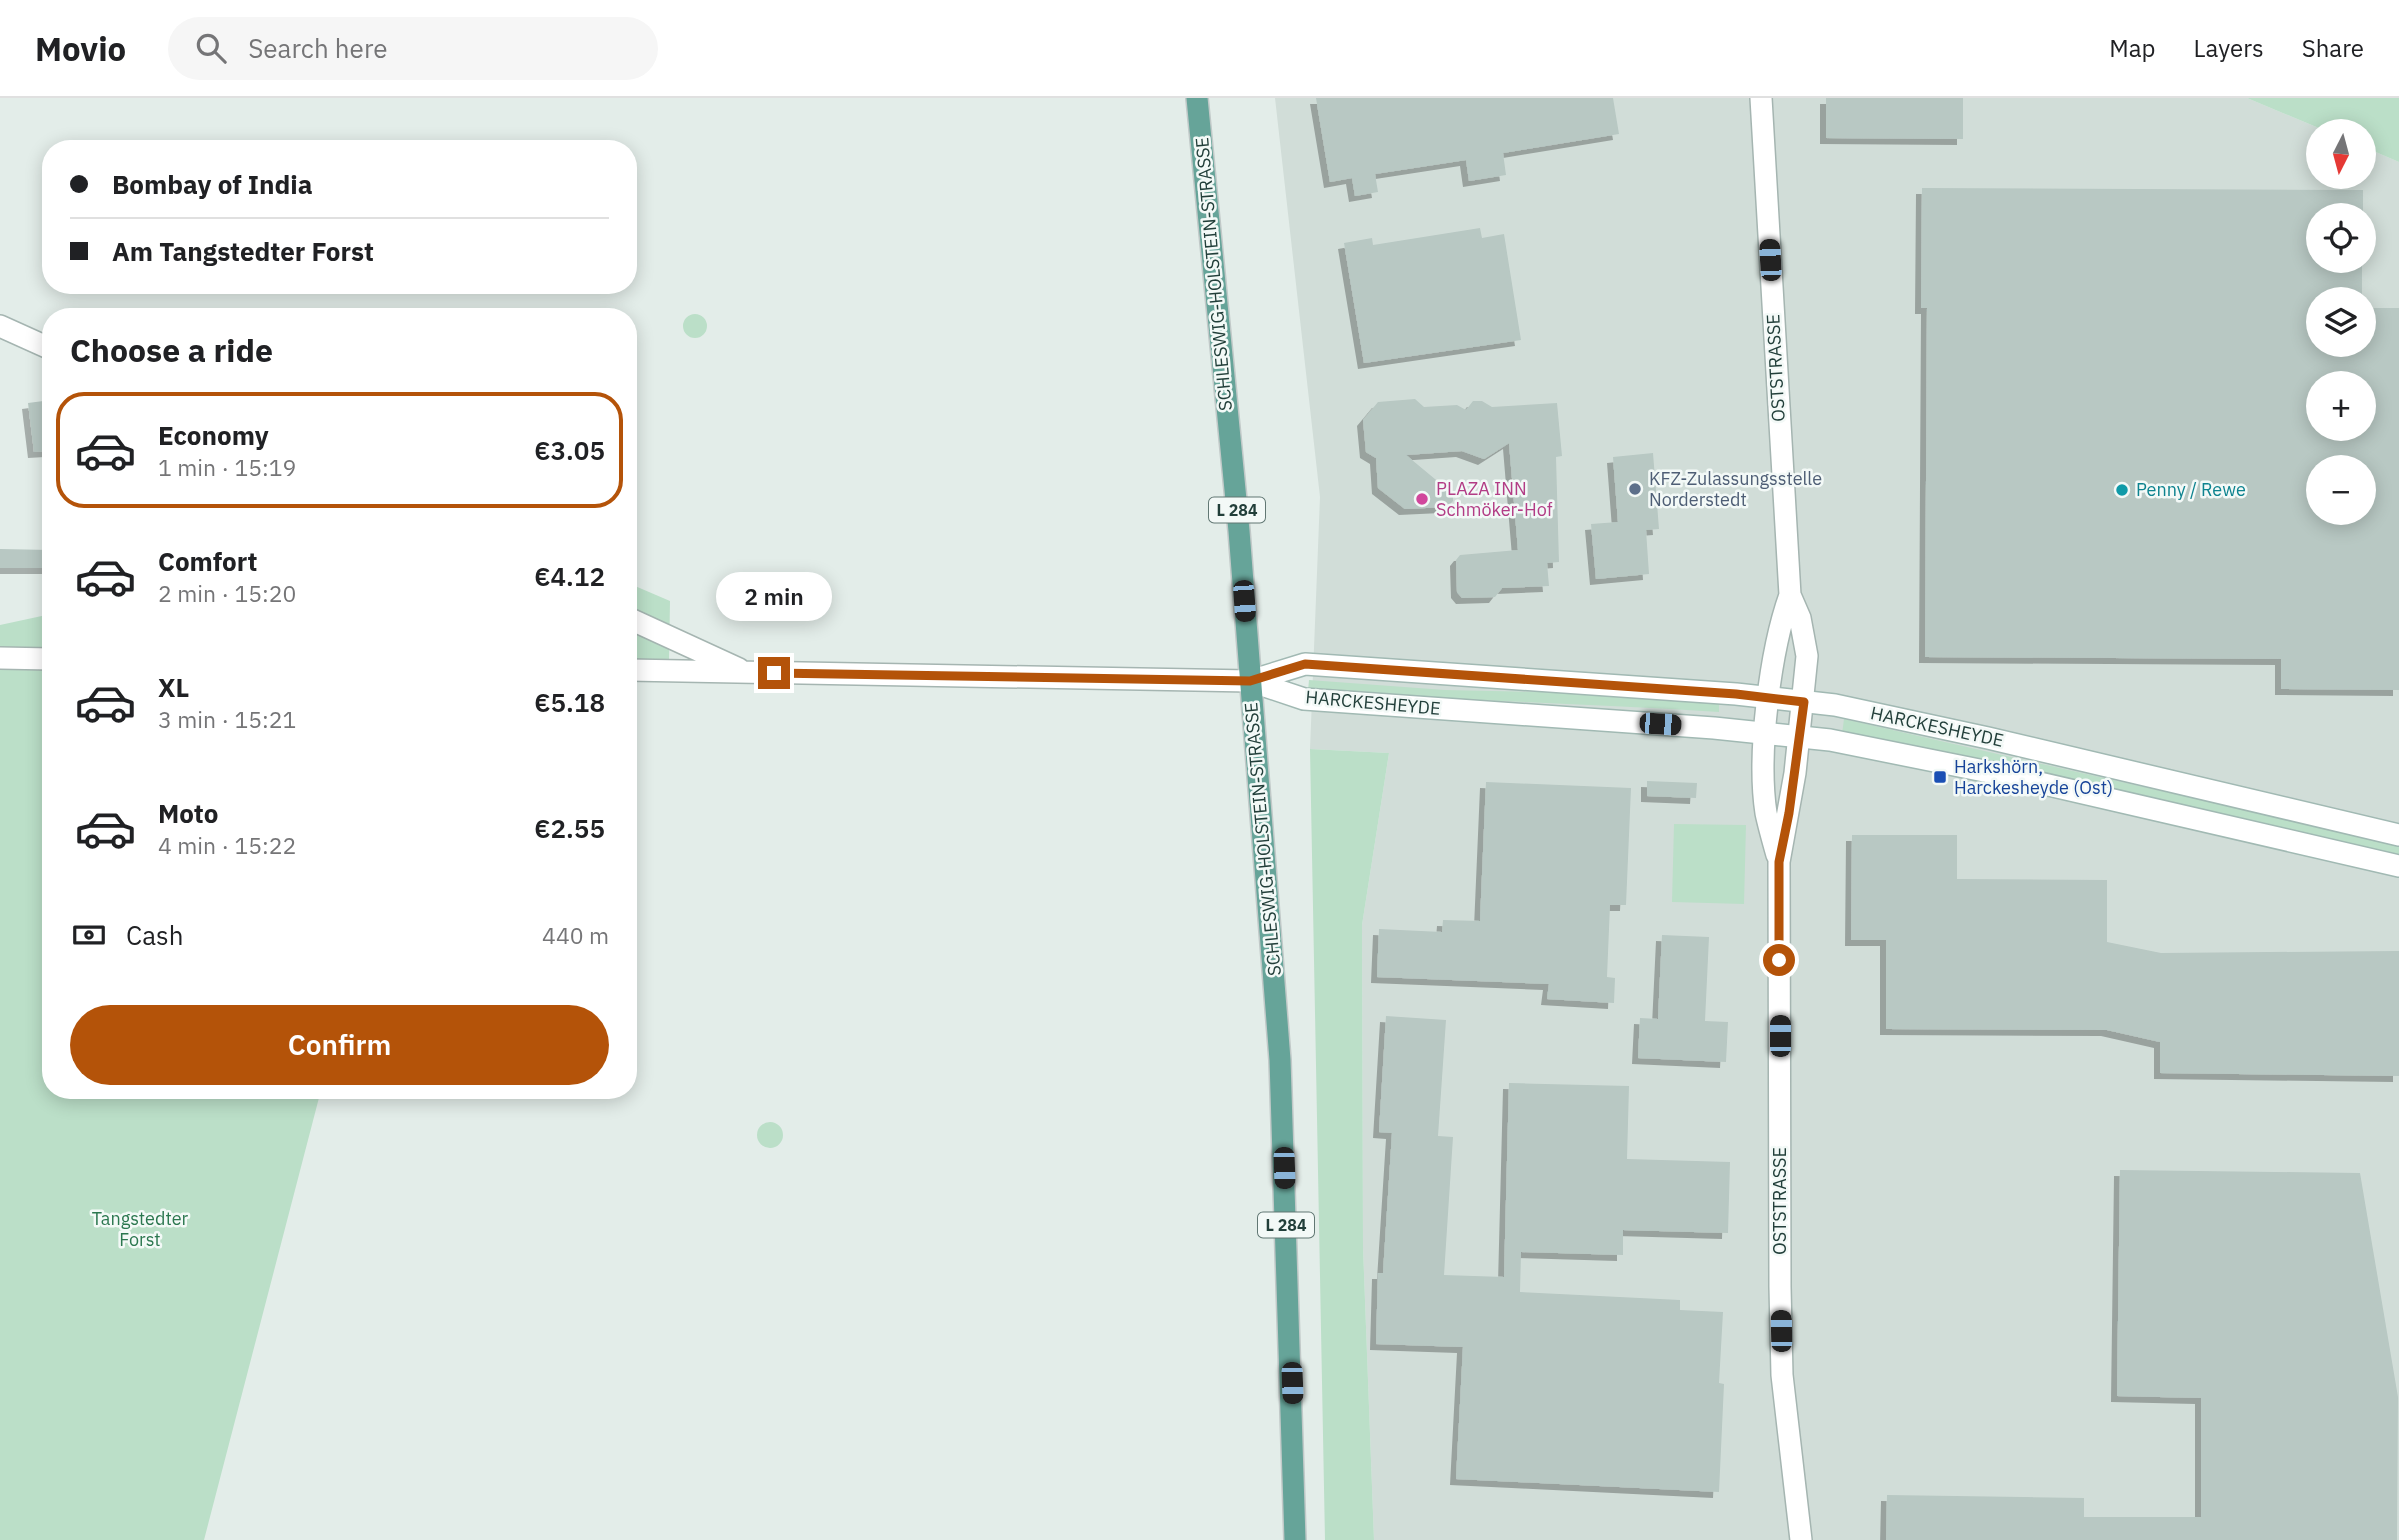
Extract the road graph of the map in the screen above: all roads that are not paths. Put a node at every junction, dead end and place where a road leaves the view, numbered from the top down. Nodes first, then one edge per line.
1 (1197, 98) edge
2 (1761, 98) edge
3 (0, 326) edge
4 (42, 345) edge
5 (1790, 595) junction
6 (637, 622) edge
7 (0, 658) edge
8 (42, 659) edge
9 (637, 670) edge
10 (747, 673) junction
11 (1250, 681) junction
12 (1769, 698) junction
13 (1804, 702) junction
14 (1765, 733) junction
15 (1800, 737) junction
16 (2399, 835) edge
17 (1779, 862) junction
18 (2399, 866) edge
19 (1295, 1540) edge
20 (1801, 1540) edge

1 - 11 main road, SCHLESWIG-HOLSTEIN-STRASSE / L 284
2 - 5 street, OSTSTRASSE
3 - 4 street
5 - 12 street, OSTSTRASSE
5 - 13 street, OSTSTRASSE
6 - 10 street
7 - 8 street
9 - 10 street
10 - 11 street
11 - 12 street, HARCKESHEYDE
11 - 14 street, HARCKESHEYDE
11 - 19 main road, SCHLESWIG-HOLSTEIN-STRASSE / L 284
12 - 13 street, HARCKESHEYDE
12 - 14 street, OSTSTRASSE
13 - 15 street, OSTSTRASSE
13 - 16 street, HARCKESHEYDE
14 - 15 street, HARCKESHEYDE
14 - 17 street, OSTSTRASSE
15 - 17 street, OSTSTRASSE
15 - 18 street, HARCKESHEYDE
17 - 20 street, OSTSTRASSE

